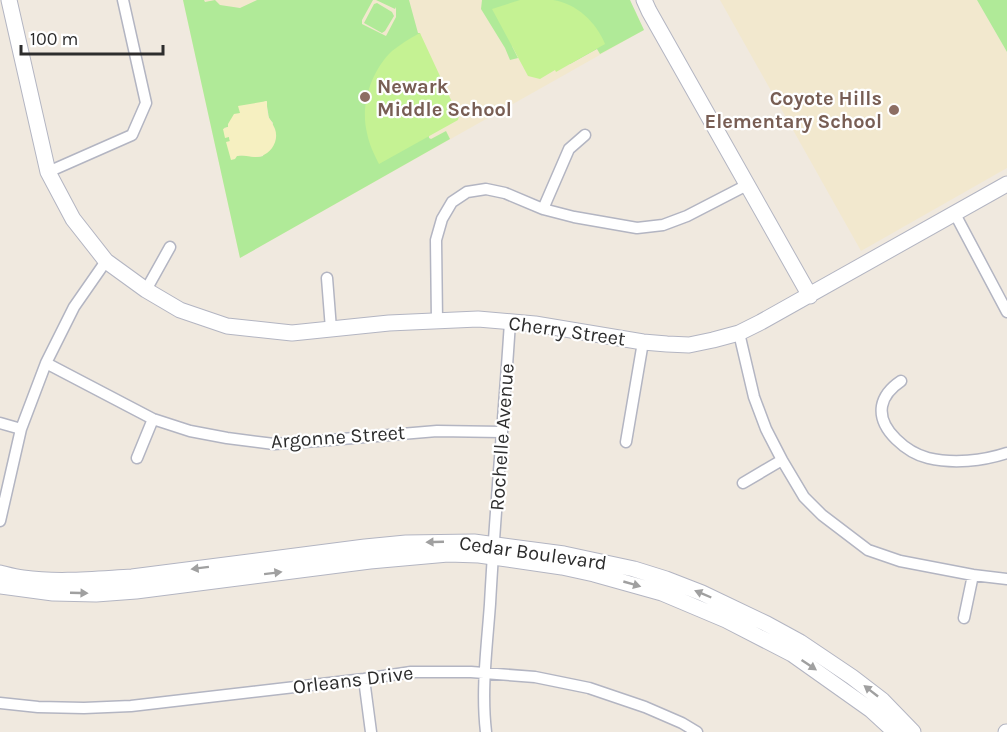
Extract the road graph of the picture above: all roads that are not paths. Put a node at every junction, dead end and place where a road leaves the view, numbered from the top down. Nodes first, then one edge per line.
1 (9, 0) edge
2 (123, 0) edge
3 (644, 0) edge
4 (585, 135) dead end
5 (48, 172) junction
6 (1007, 184) edge
7 (747, 185) junction
8 (543, 209) junction
9 (955, 214) junction
10 (170, 247) dead end
11 (106, 261) junction
12 (327, 278) dead end
13 (146, 290) junction
14 (810, 296) junction
15 (1007, 312) edge
16 (437, 321) junction
17 (510, 322) junction
18 (332, 329) junction
19 (740, 333) junction
20 (643, 342) junction
21 (46, 363) junction
22 (901, 381) dead end
23 (153, 419) junction
24 (0, 423) edge
25 (21, 429) junction
26 (502, 432) junction
27 (626, 442) dead end
28 (1007, 453) edge
29 (137, 458) dead end
30 (782, 460) junction
31 (743, 483) dead end
32 (0, 521) edge
33 (493, 550) junction
34 (0, 573) edge
35 (973, 575) junction
36 (1007, 579) edge
37 (0, 586) edge
38 (964, 618) dead end
39 (486, 673) junction
40 (364, 679) junction
41 (0, 703) edge
42 (680, 728) edge
43 (371, 732) edge
44 (486, 732) edge
45 (697, 732) edge
46 (895, 732) edge
47 (913, 732) edge

1 - 5 street, Cherry Street
2 - 5 street
3 - 7 street
4 - 8 street
5 - 11 street, Cherry Street
6 - 9 street, Cherry Street
7 - 8 street
7 - 14 street
8 - 16 street
9 - 14 street, Cherry Street
9 - 15 street
10 - 13 street
11 - 13 street, Cherry Street
11 - 21 street
12 - 18 street
13 - 18 street, Cherry Street
14 - 19 street, Cherry Street
16 - 17 street, Cherry Street
16 - 18 street, Cherry Street
17 - 20 street, Cherry Street
17 - 26 street, Rochelle Avenue
19 - 20 street, Cherry Street
19 - 30 street
20 - 27 street
21 - 23 street, Argonne Street
21 - 25 street
22 - 28 street
23 - 26 street, Argonne Street
23 - 29 street
24 - 25 street
25 - 32 street
26 - 33 street, Rochelle Avenue
30 - 31 street
30 - 35 street
33 -> 34 street, Cedar Boulevard
37 -> 33 street, Cedar Boulevard
33 - 39 street, Rochelle Avenue
33 -> 46 street, Cedar Boulevard
47 -> 33 street, Cedar Boulevard
35 - 36 street
35 - 38 street
39 - 40 street, Orleans Drive
39 - 42 street, Orleans Drive
39 - 44 street, Rochelle Avenue
40 - 41 street, Orleans Drive
40 - 43 street
42 - 45 street, Orleans Drive

